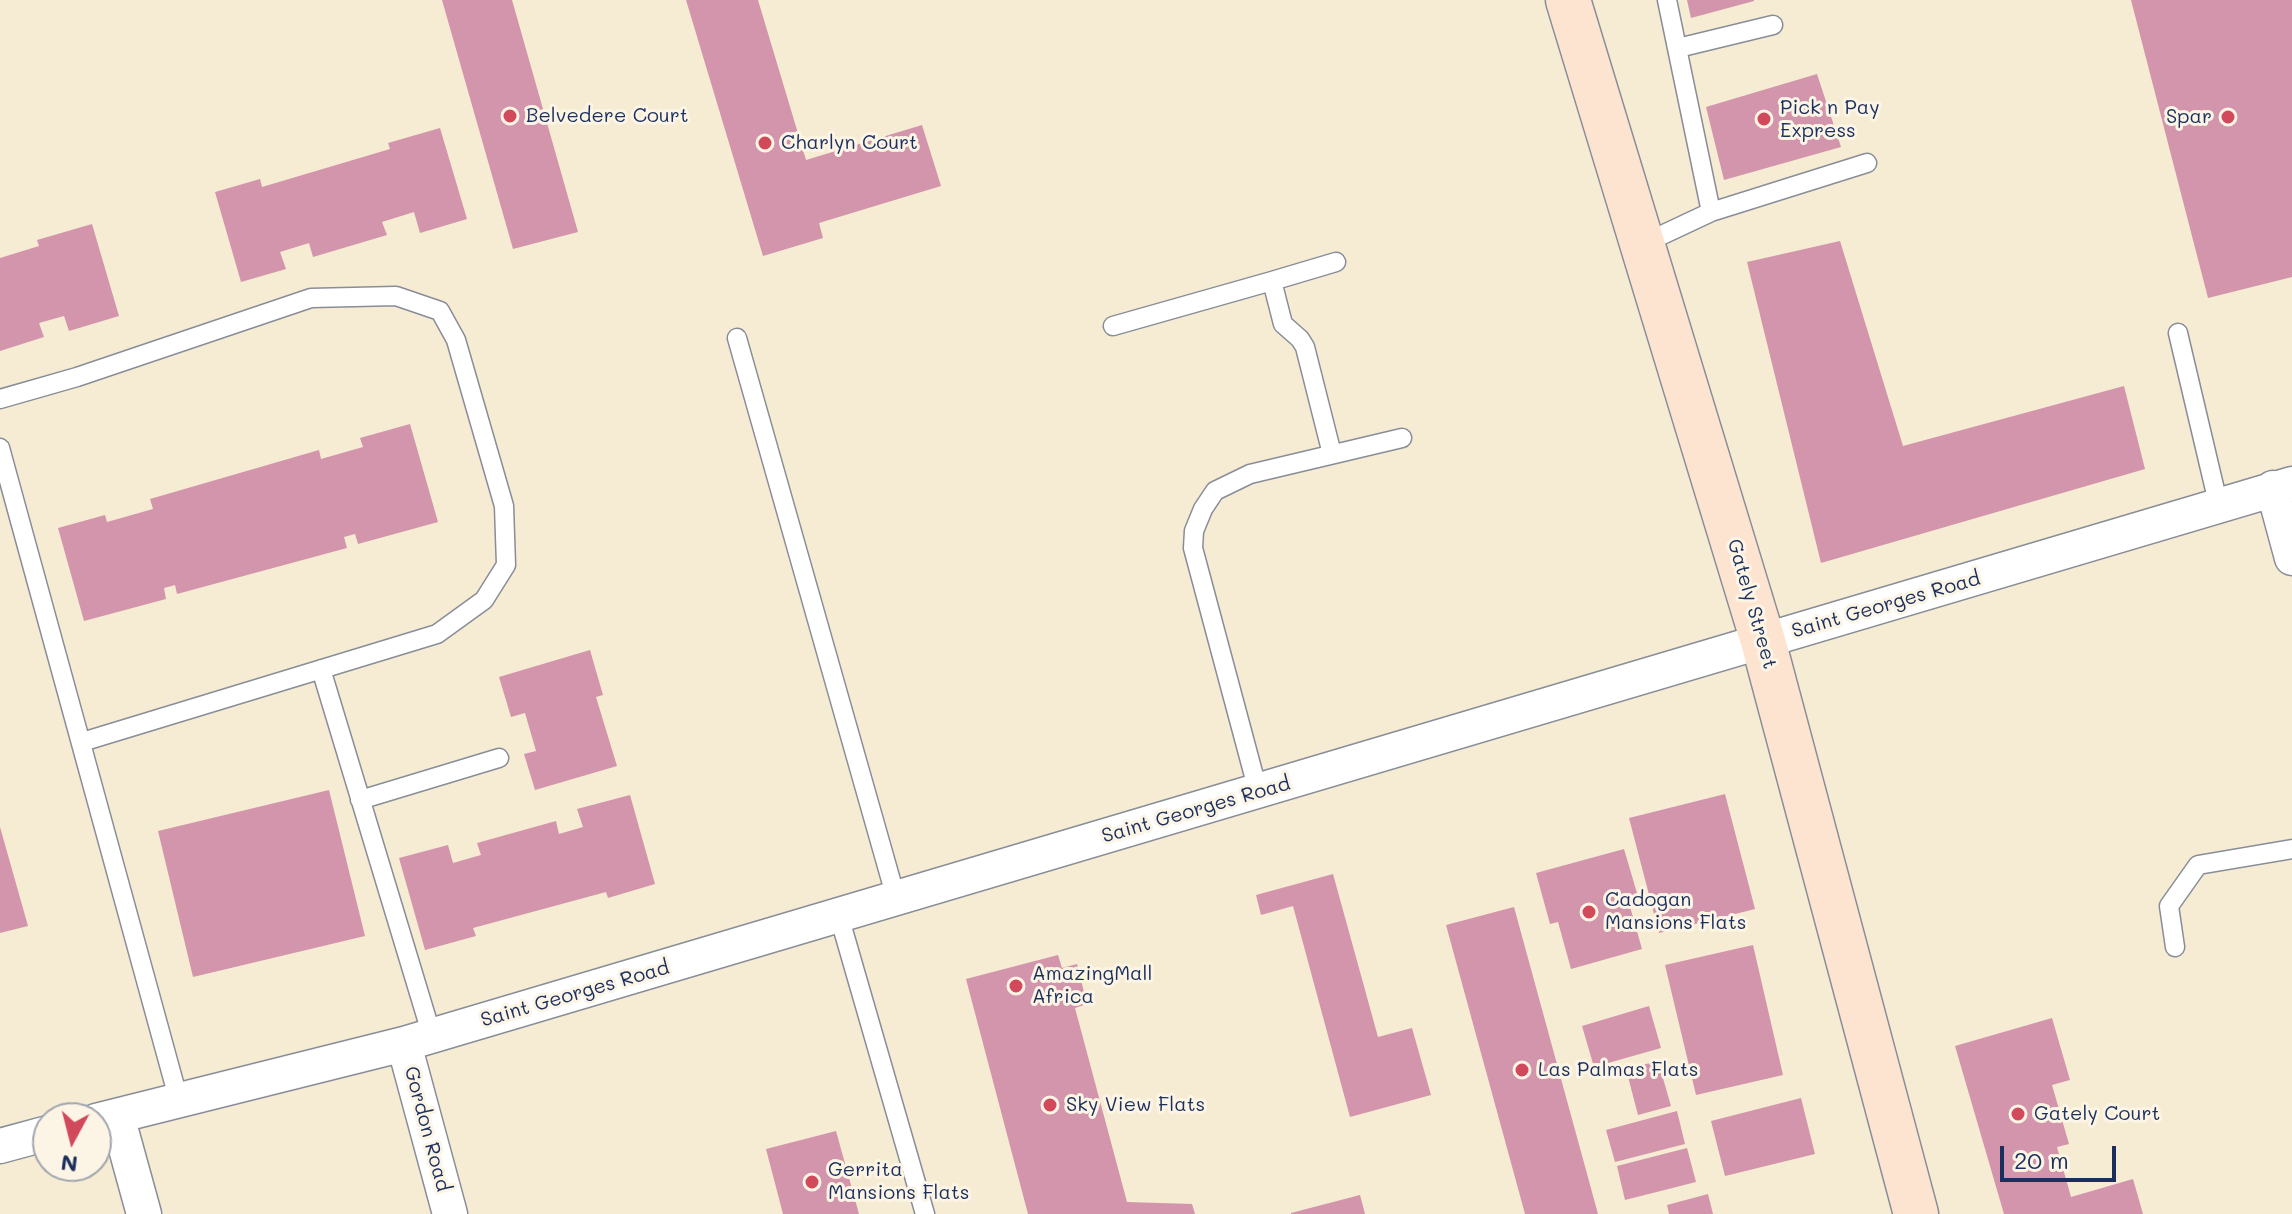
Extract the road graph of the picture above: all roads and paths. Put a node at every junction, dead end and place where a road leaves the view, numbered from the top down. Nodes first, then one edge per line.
1 (1568, 0) edge
2 (1667, 0) edge
3 (1773, 25) dead end
4 (1678, 48) junction
5 (1867, 163) dead end
6 (1711, 212) junction
7 (1645, 243) junction
8 (1336, 262) dead end
9 (1272, 281) junction
10 (1113, 326) dead end
11 (2178, 333) dead end
12 (737, 338) dead end
13 (0, 399) edge
14 (1402, 438) dead end
15 (0, 448) edge
16 (1332, 454) junction
17 (2282, 486) edge
18 (2219, 507) junction
19 (2292, 558) edge
20 (1763, 641) junction
21 (321, 669) junction
22 (82, 742) junction
23 (499, 758) dead end
24 (1258, 791) junction
25 (360, 800) junction
26 (2292, 849) edge
27 (896, 898) junction
28 (839, 916) junction
29 (2175, 947) dead end
30 (418, 1040) junction
31 (179, 1101) junction
32 (112, 1118) edge
33 (112, 1134) edge
34 (32, 1137) edge
35 (0, 1146) edge
36 (144, 1214) edge
37 (450, 1214) edge
38 (925, 1214) edge
39 (1916, 1214) edge

1 - 7 street, Gately Street
2 - 4 lane
3 - 4 lane
4 - 6 lane
5 - 6 lane
6 - 7 lane
7 - 20 street, Gately Street
8 - 9 lane
9 - 10 lane
9 - 16 lane
11 - 18 lane
12 - 27 lane
13 - 21 lane
14 - 16 lane
15 - 22 lane
16 - 24 lane
17 - 18 street, Saint Georges Road
17 - 19 street
18 - 20 street, Saint Georges Road
20 - 24 street, Saint Georges Road
20 - 39 street, Gately Street
21 - 22 lane
21 - 25 lane
22 - 31 lane
23 - 25 lane
24 - 27 street, Saint Georges Road
25 - 30 lane
26 - 29 lane
27 - 28 street, Saint Georges Road
28 - 30 street, Saint Georges Road
28 - 38 lane
30 - 31 street, Saint Georges Road
30 - 37 street, Gordon Road
31 - 32 street, Saint Georges Road
33 - 36 street
34 - 35 street

